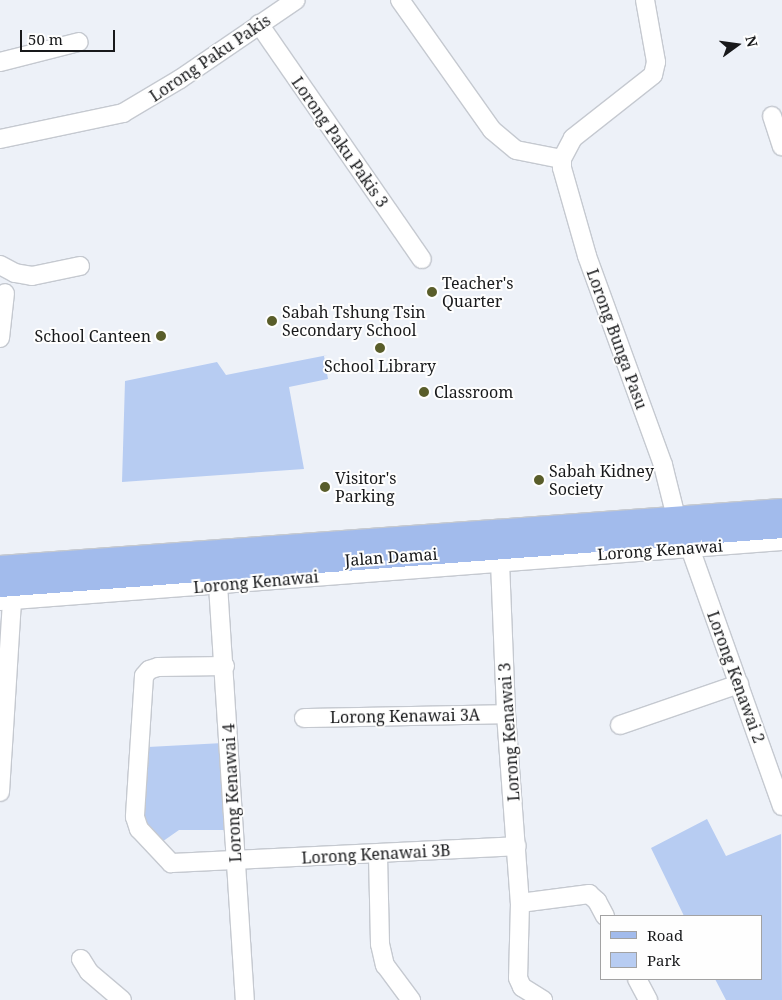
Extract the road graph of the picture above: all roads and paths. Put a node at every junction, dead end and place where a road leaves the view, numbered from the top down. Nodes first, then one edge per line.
1 (296, 0) edge
2 (400, 0) edge
3 (645, 0) edge
4 (259, 24) junction
5 (79, 42) dead end
6 (0, 62) edge
7 (772, 116) dead end
8 (0, 139) edge
9 (782, 146) edge
10 (562, 159) junction
11 (422, 259) dead end
12 (0, 265) edge
13 (80, 266) dead end
14 (6, 293) dead end
15 (0, 338) edge
16 (782, 510) edge
17 (676, 518) junction
18 (782, 528) edge
19 (782, 542) edge
20 (690, 548) junction
21 (500, 562) junction
22 (0, 567) edge
23 (218, 585) junction
24 (4, 596) edge
25 (225, 666) junction
26 (739, 684) junction
27 (506, 714) junction
28 (304, 718) dead end
29 (620, 726) dead end
30 (0, 792) edge
31 (782, 806) edge
32 (517, 846) junction
33 (378, 855) junction
34 (235, 859) junction
35 (520, 903) junction
36 (604, 915) edge
37 (81, 959) dead end
38 (638, 980) edge
39 (122, 1000) edge
40 (245, 1000) edge
41 (411, 1000) edge
42 (544, 1000) edge
43 (648, 1000) edge

1 - 4 street, Lorong Paku Pakis
2 - 10 street
3 - 10 street
4 - 8 street, Lorong Paku Pakis
4 - 11 street, Lorong Paku Pakis 3
5 - 6 street
7 - 9 street
10 - 17 street, Lorong Bunga Pasu
12 - 13 street
14 - 15 street
16 - 17 main road, Jalan Damai
17 - 22 main road, Jalan Damai
18 - 24 main road, Jalan Damai
19 - 20 street, Lorong Kenawai
20 - 21 street, Lorong Kenawai
20 - 26 street, Lorong Kenawai 2
21 - 23 street, Lorong Kenawai
21 - 27 street, Lorong Kenawai 3
23 - 24 street, Lorong Kenawai
23 - 25 street, Lorong Kenawai 4
24 - 30 street
25 - 34 street, Lorong Kenawai 4
25 - 34 street, Lorong Kenawai 3B
26 - 29 street
26 - 31 street, Lorong Kenawai 2
27 - 28 street, Lorong Kenawai 3A
27 - 32 street, Lorong Kenawai 3
32 - 33 street, Lorong Kenawai 3B
32 - 35 street, Lorong Kenawai 3
33 - 34 street, Lorong Kenawai 3B
33 - 41 street
34 - 40 street, Lorong Kenawai 4
35 - 36 street
35 - 42 street, Lorong Kenawai 3
37 - 39 street
38 - 43 street

